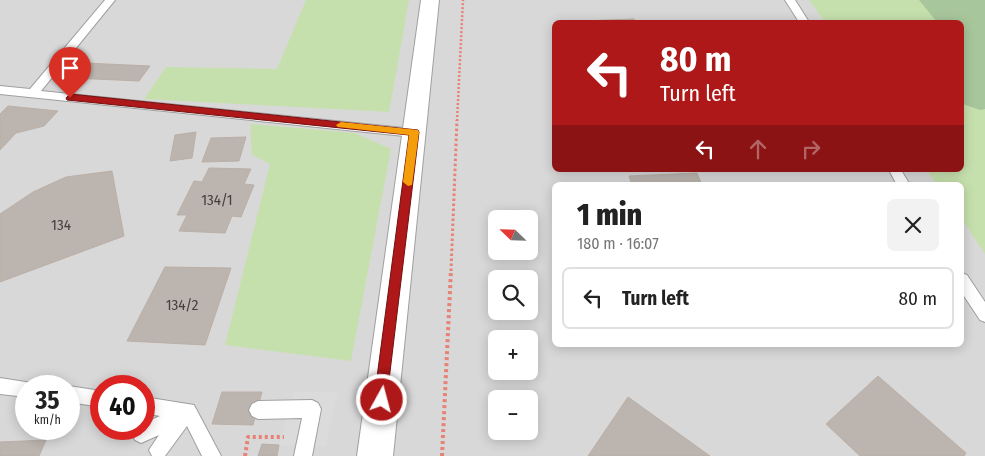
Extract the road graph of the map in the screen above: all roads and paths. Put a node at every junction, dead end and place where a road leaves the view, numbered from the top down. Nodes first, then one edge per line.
1 (110, 0) edge
2 (430, 0) edge
3 (463, 0) edge
4 (790, 0) edge
5 (803, 20) edge
6 (0, 90) edge
7 (32, 94) junction
8 (414, 132) junction
9 (964, 282) edge
10 (985, 315) edge
11 (0, 386) edge
12 (15, 388) edge
13 (155, 406) edge
14 (258, 410) dead end
15 (188, 411) junction
16 (155, 427) edge
17 (307, 436) junction
18 (158, 450) dead end
19 (212, 456) edge
20 (244, 456) edge
21 (303, 456) edge
22 (375, 456) edge
23 (442, 456) edge

1 - 7 lane
2 - 8 street
3 - 23 path
4 - 5 lane
6 - 7 lane
7 - 8 lane
8 - 22 street
9 - 10 lane
11 - 12 lane
13 - 15 lane
14 - 17 lane
15 - 16 lane
15 - 18 lane
15 - 19 lane
17 - 20 path
17 - 21 lane

